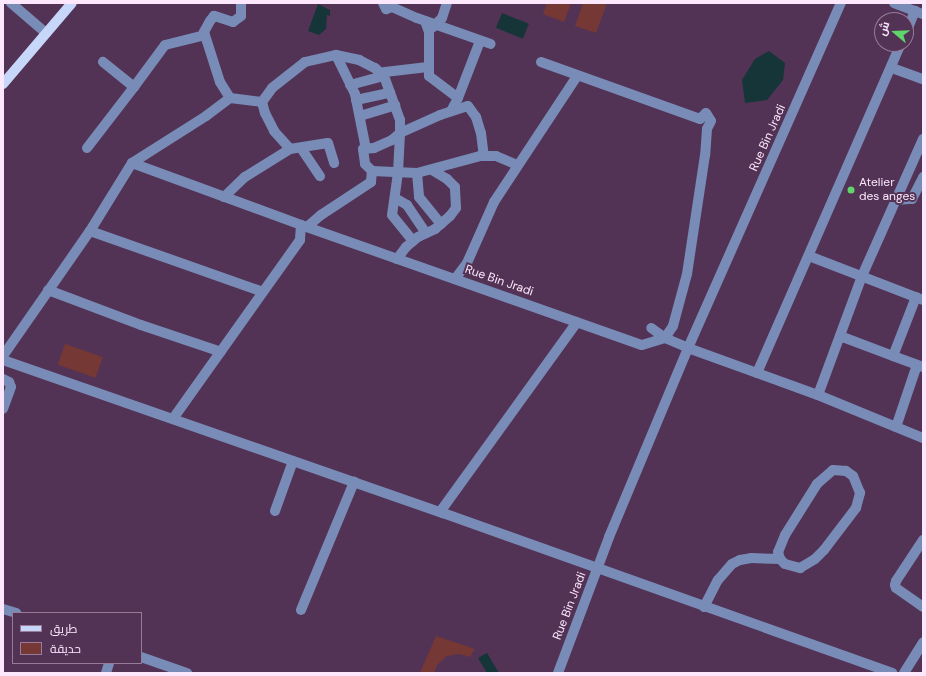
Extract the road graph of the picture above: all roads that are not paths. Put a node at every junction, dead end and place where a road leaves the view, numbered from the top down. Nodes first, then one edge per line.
1 (11, 3) edge
2 (72, 3) edge
3 (241, 3) edge
4 (447, 3) edge
5 (841, 3) edge
6 (894, 3) edge
7 (386, 4) edge
8 (919, 12) edge
9 (429, 26) junction
10 (46, 33) junction
11 (205, 35) junction
12 (480, 41) junction
13 (491, 44) dead end
14 (898, 52) edge
15 (336, 55) junction
16 (103, 62) dead end
17 (541, 62) dead end
18 (428, 67) junction
19 (892, 68) junction
20 (384, 76) junction
21 (577, 76) junction
22 (923, 79) edge
23 (3, 84) edge
24 (350, 85) junction
25 (134, 87) junction
26 (390, 93) junction
27 (230, 98) junction
28 (458, 98) junction
29 (356, 100) junction
30 (262, 102) junction
31 (395, 105) junction
32 (451, 111) junction
33 (360, 116) junction
34 (400, 133) junction
35 (923, 143) edge
36 (87, 148) dead end
37 (301, 148) junction
38 (290, 149) junction
39 (366, 149) junction
40 (484, 156) junction
41 (132, 163) junction
42 (334, 163) dead end
43 (517, 165) junction
44 (432, 170) junction
45 (372, 171) junction
46 (398, 173) junction
47 (417, 173) junction
48 (320, 176) dead end
49 (923, 177) edge
50 (224, 197) junction
51 (395, 198) junction
52 (896, 200) junction
53 (441, 224) junction
54 (304, 226) junction
55 (90, 231) junction
56 (426, 233) junction
57 (413, 241) junction
58 (809, 256) junction
59 (397, 259) junction
60 (862, 276) junction
61 (455, 279) junction
62 (48, 290) junction
63 (263, 292) junction
64 (920, 298) edge
65 (576, 322) junction
66 (651, 328) dead end
67 (840, 336) junction
68 (665, 338) junction
69 (688, 348) junction
70 (221, 352) junction
71 (3, 356) edge
72 (893, 356) junction
73 (3, 360) edge
74 (920, 366) edge
75 (757, 373) junction
76 (3, 379) edge
77 (818, 395) junction
78 (3, 409) edge
79 (173, 419) junction
80 (896, 427) junction
81 (923, 438) edge
82 (293, 461) junction
83 (354, 482) junction
84 (275, 511) dead end
85 (440, 512) junction
86 (923, 540) edge
87 (780, 559) junction
88 (597, 570) junction
89 (704, 607) junction
90 (923, 607) edge
91 (3, 609) edge
92 (301, 610) dead end
93 (13, 612) edge
94 (923, 642) edge
95 (142, 657) edge
96 (187, 673) edge
97 (558, 673) edge
98 (892, 673) edge
99 (904, 673) edge

1 - 10 street
2 - 10 main road
3 - 11 street
4 - 9 street
5 - 69 street, Rue Bin Jradi
6 - 8 street
7 - 9 street
9 - 12 street
9 - 18 street
10 - 23 main road
11 - 25 street
11 - 27 street
12 - 13 street
12 - 28 street
14 - 19 street
15 - 20 street
15 - 24 street
15 - 30 street
16 - 25 street
17 - 21 street
18 - 20 street
18 - 28 street
19 - 22 street
19 - 58 street
20 - 24 street
20 - 26 street
21 - 43 street
21 - 68 street
24 - 29 street
25 - 36 street
26 - 29 street
26 - 31 street
27 - 30 street
27 - 41 street
28 - 32 street
29 - 33 street
30 - 38 street
31 - 33 street
31 - 34 street
32 - 34 street
32 - 40 street
33 - 39 street
34 - 39 street
34 - 46 street
35 - 52 street
37 - 38 street
37 - 42 street
37 - 48 street
38 - 50 street
39 - 45 street
40 - 43 street
40 - 44 street
41 - 50 street, Rue Bin Jradi
41 - 55 street
43 - 61 street
44 - 47 street
44 - 53 street
45 - 46 street
45 - 54 street
46 - 47 street
46 - 51 street
47 - 53 street
49 - 52 street
50 - 54 street, Rue Bin Jradi
51 - 56 street
51 - 57 street
52 - 60 street
53 - 56 street
54 - 59 street, Rue Bin Jradi
54 - 63 street
55 - 62 street
55 - 63 street
56 - 57 street
57 - 59 street
58 - 60 street
58 - 75 street
59 - 61 street, Rue Bin Jradi
60 - 64 street
60 - 67 street
61 - 65 street, Rue Bin Jradi
62 - 70 street
62 - 71 street
63 - 70 street
64 - 72 street
65 - 68 street, Rue Bin Jradi
65 - 85 street
66 - 68 street
67 - 72 street
67 - 77 street
68 - 69 street
69 - 75 street
69 - 88 street, Rue Bin Jradi
70 - 79 street
72 - 74 street
73 - 79 street
74 - 80 street
75 - 77 street
76 - 78 street
77 - 80 street
79 - 82 street
80 - 81 street
82 - 83 street
82 - 84 street
83 - 85 street
83 - 92 street
85 - 88 street
86 - 90 street
87 - 87 street
87 - 89 street
88 - 89 street
88 - 97 street, Rue Bin Jradi
89 - 98 street
91 - 93 street
94 - 99 street
95 - 96 street

